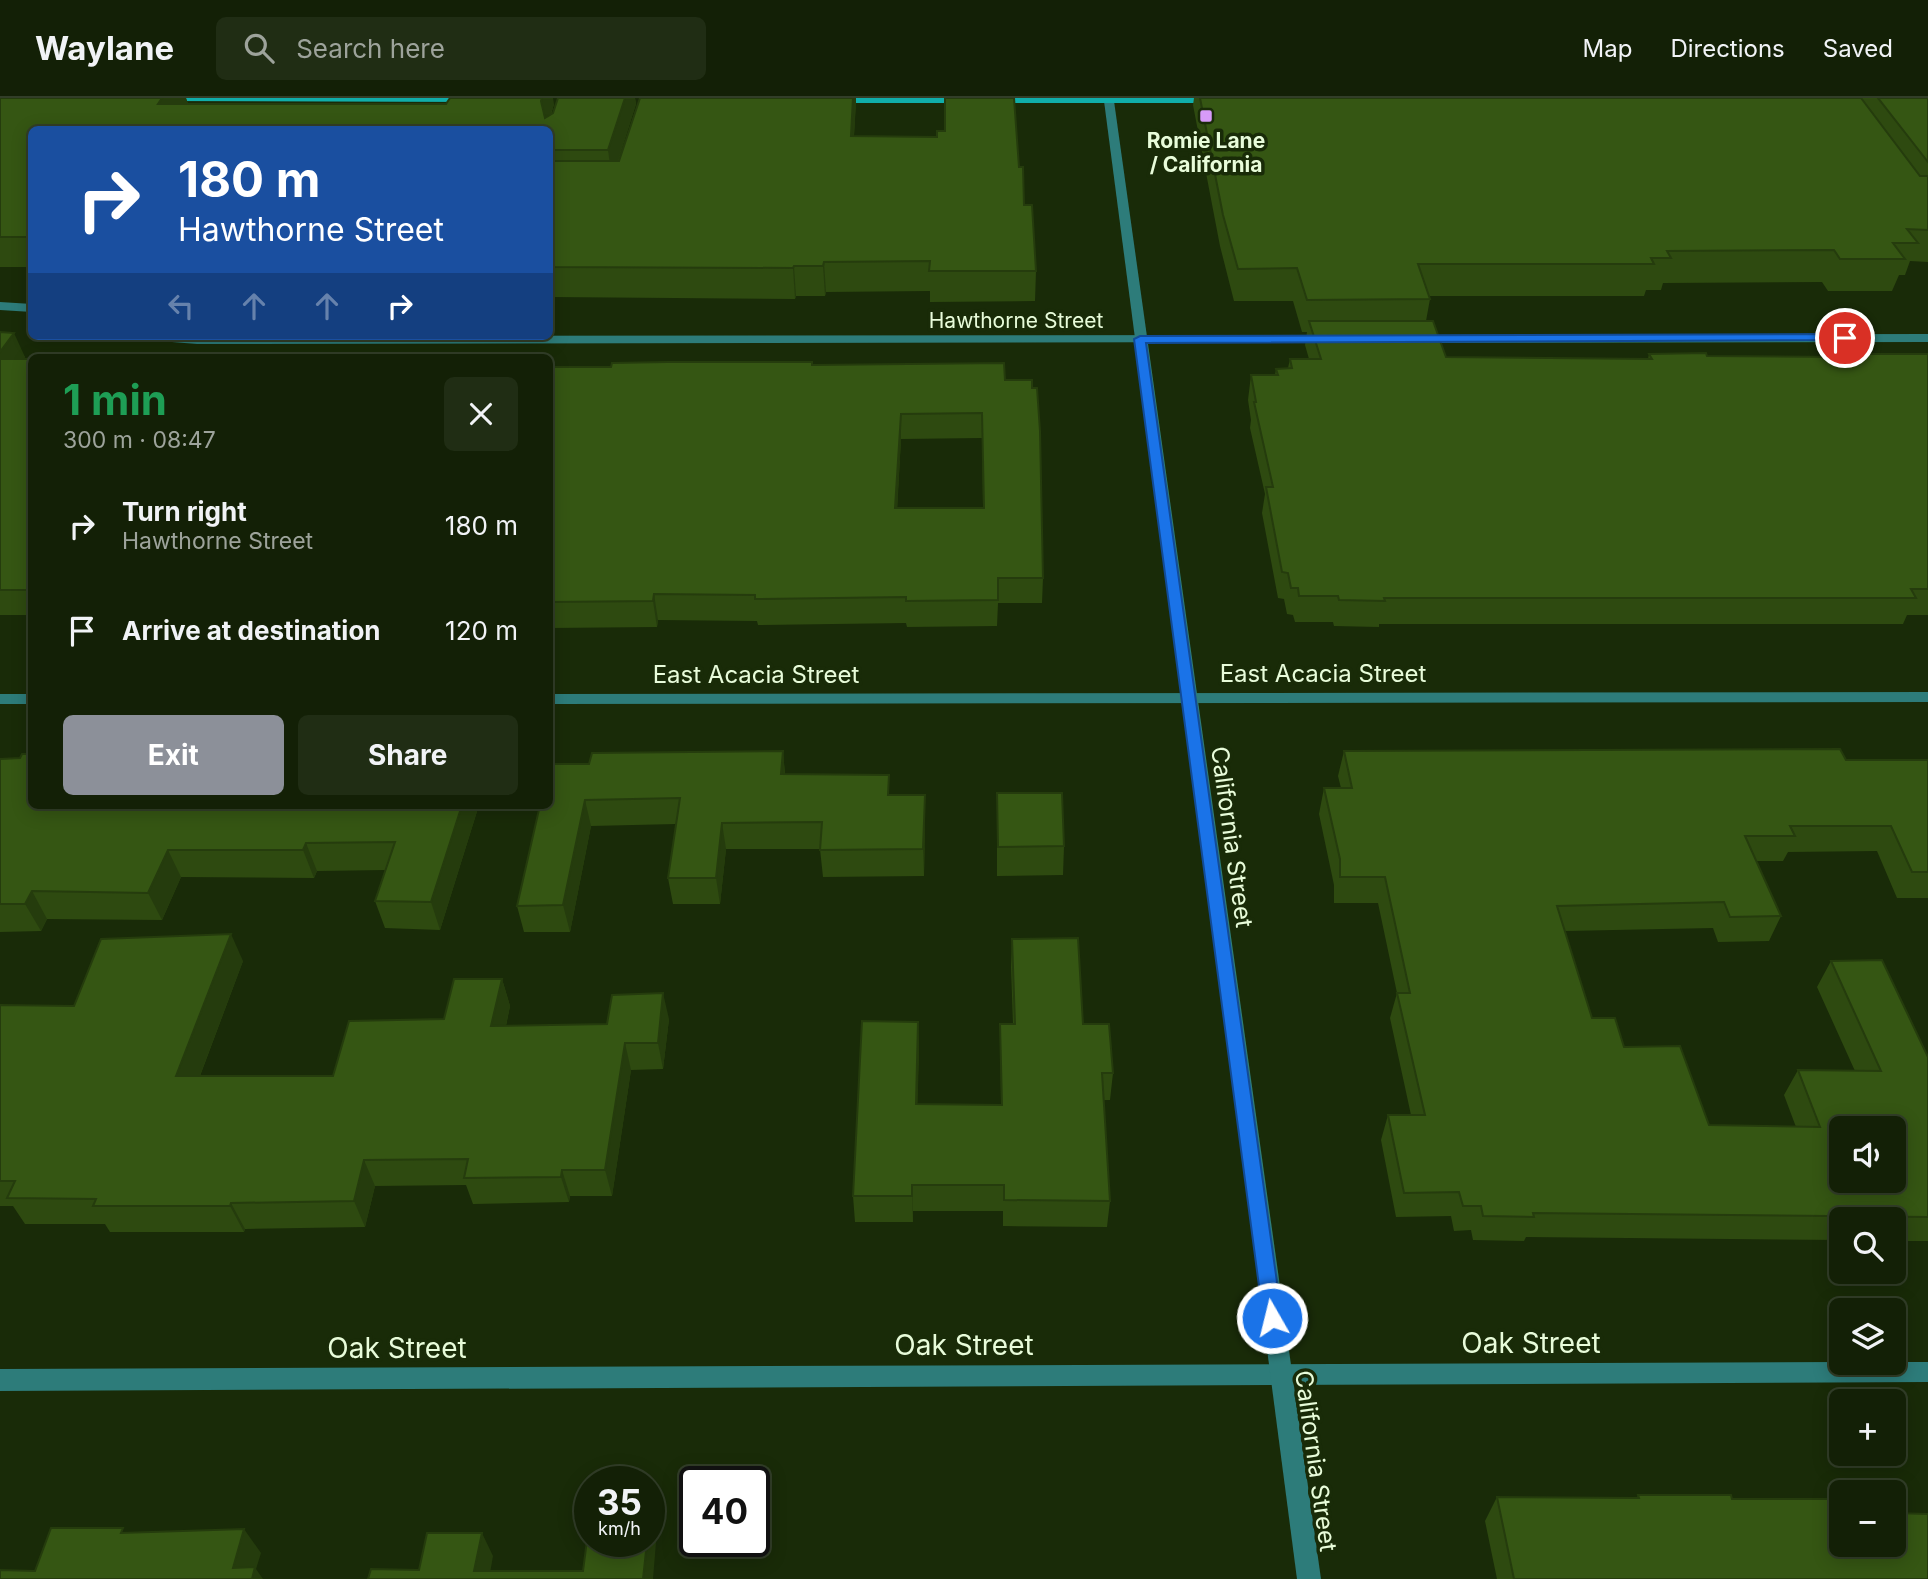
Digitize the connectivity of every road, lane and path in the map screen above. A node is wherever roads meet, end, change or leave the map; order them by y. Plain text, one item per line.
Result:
1 (157, 98) edge
2 (483, 99) edge
3 (824, 100) edge
4 (1229, 100) edge
5 (1109, 101) junction
6 (0, 306) edge
7 (28, 308) edge
8 (1928, 338) edge
9 (1140, 339) junction
10 (1347, 339) edge
11 (1402, 339) edge
12 (553, 340) edge
13 (1189, 697) junction
14 (1928, 697) edge
15 (0, 699) edge
16 (28, 699) edge
17 (553, 699) edge
18 (1928, 1372) edge
19 (1279, 1373) junction
20 (0, 1380) edge
21 (1309, 1579) edge

1 - 2 main road
3 - 5 main road
4 - 5 main road
5 - 9 street, California Street
6 - 7 street
8 - 11 street
9 - 10 street, Hawthorne Street
9 - 12 street, Hawthorne Street
9 - 13 street, California Street
13 - 14 street, East Acacia Street
13 - 17 street, East Acacia Street
13 - 19 street, California Street
15 - 16 street
18 - 19 street, Oak Street
19 - 20 street, Oak Street
19 - 21 street, California Street

